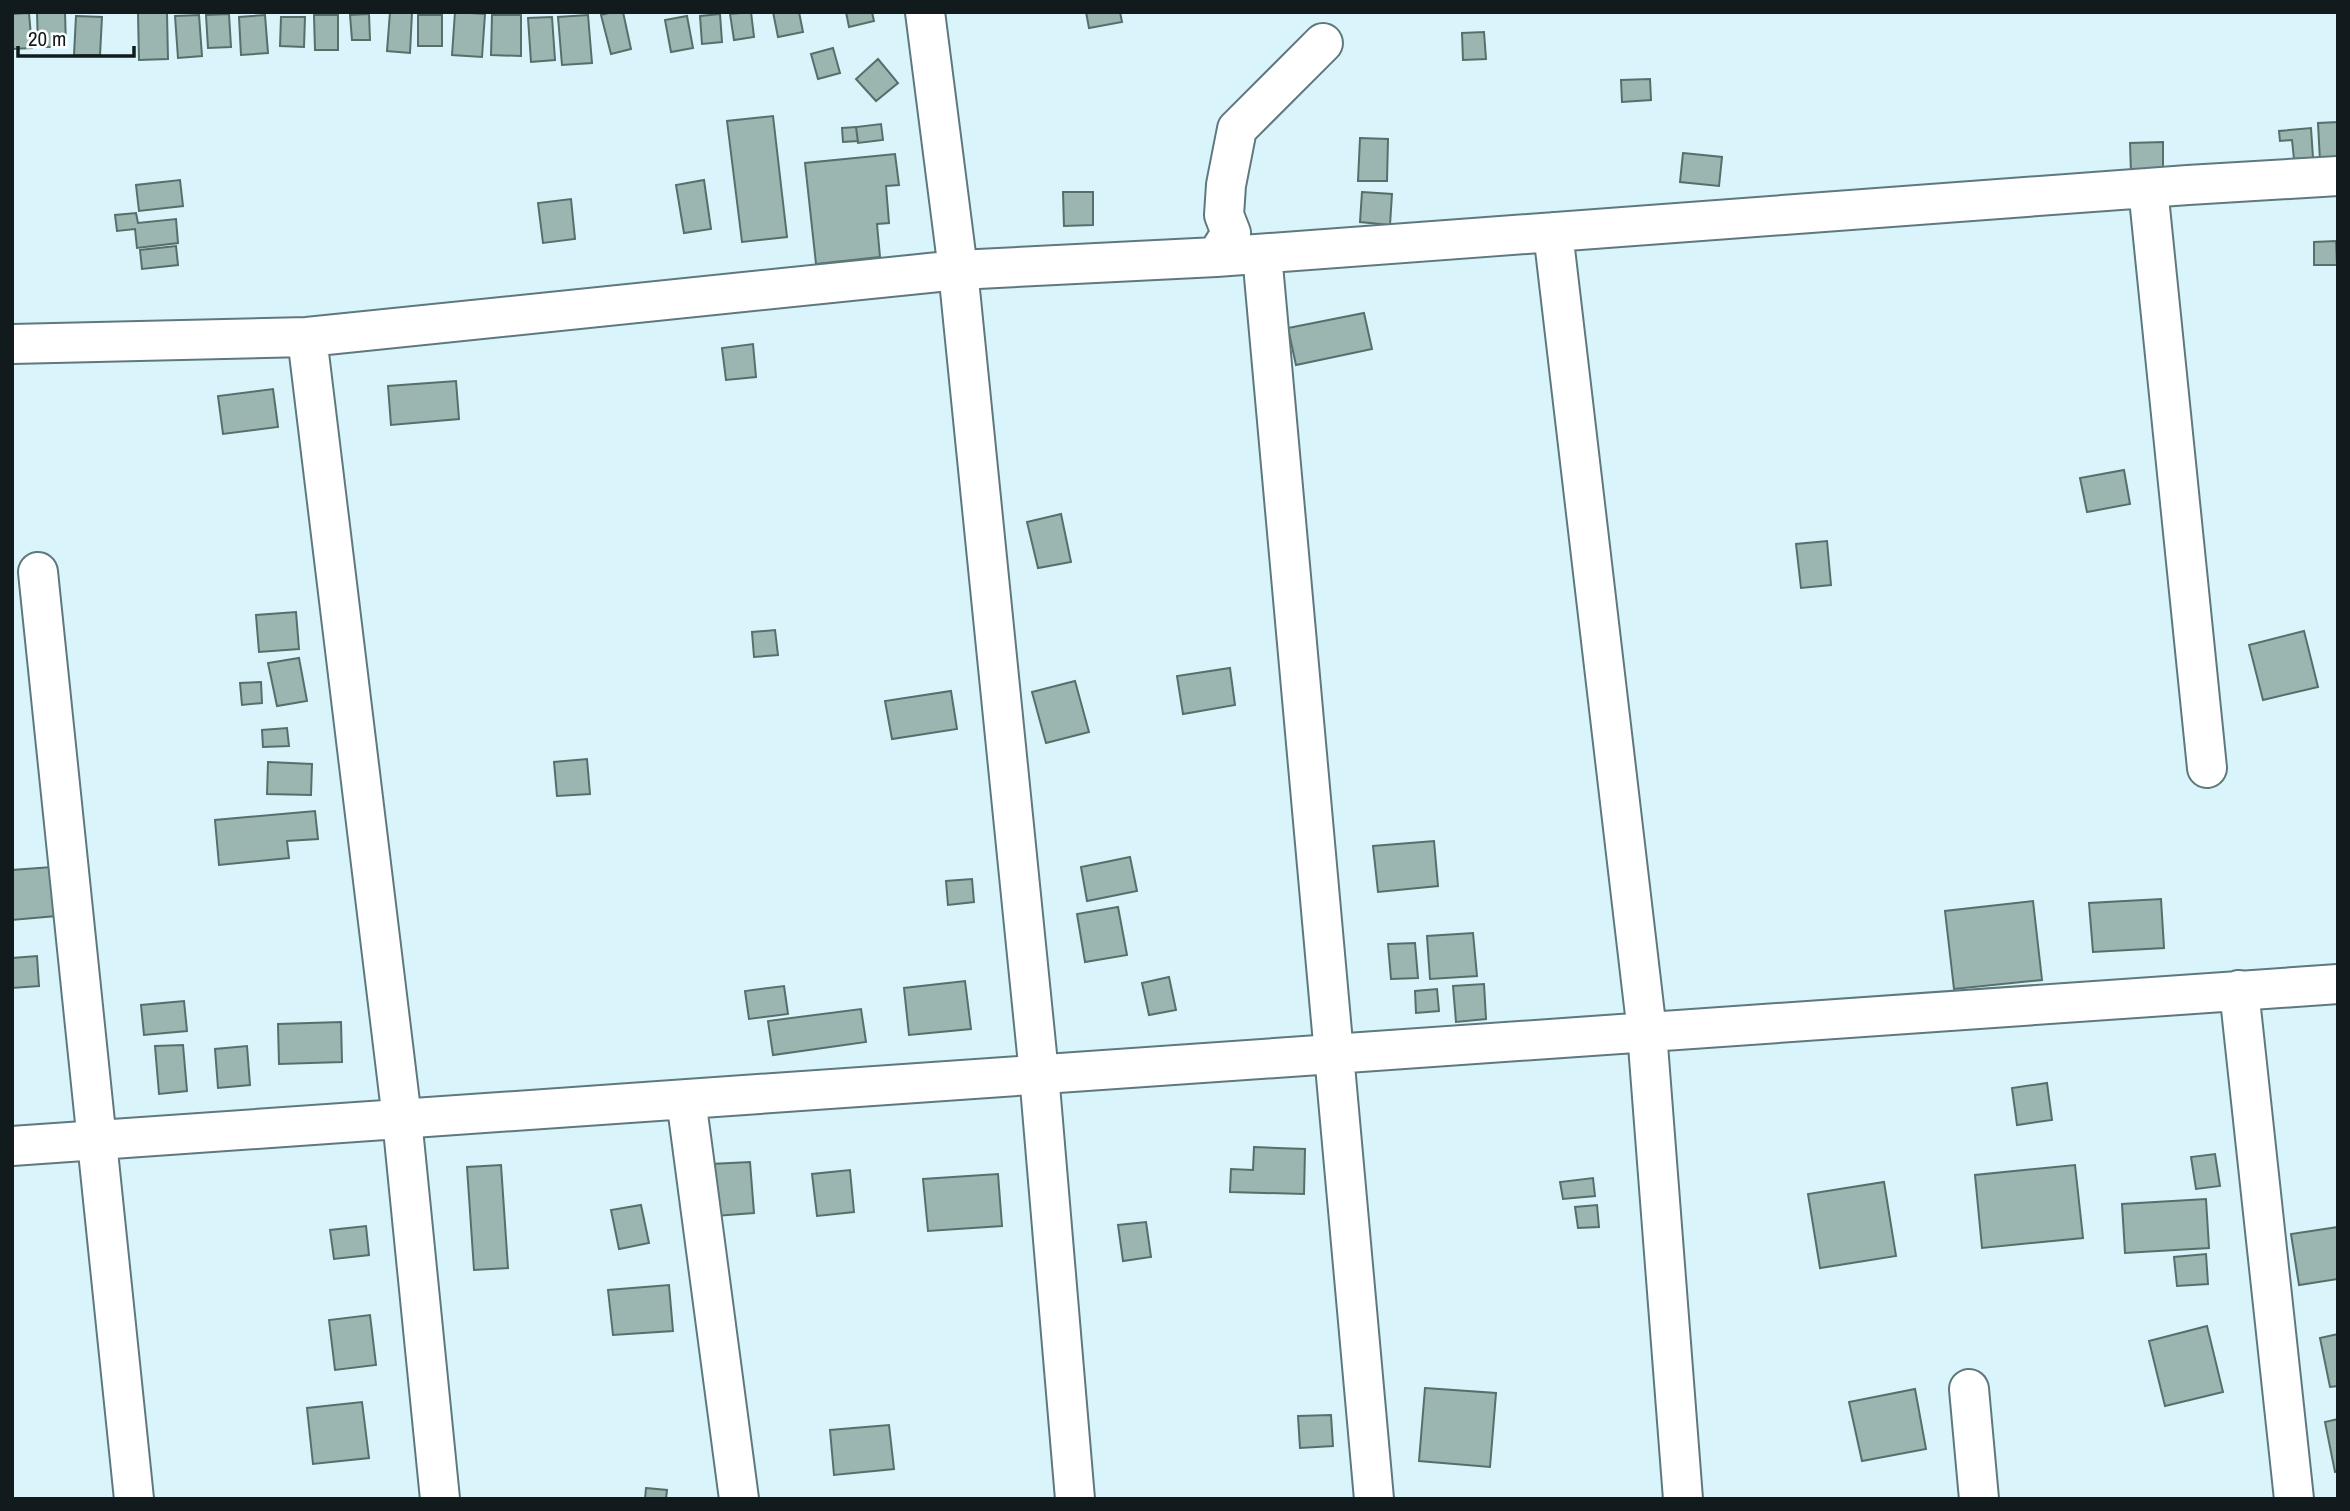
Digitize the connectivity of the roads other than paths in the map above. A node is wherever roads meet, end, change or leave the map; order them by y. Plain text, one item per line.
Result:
1 (925, 12) edge
2 (1323, 43) dead end
3 (2338, 176) edge
4 (2148, 188) junction
5 (1553, 232) junction
6 (1262, 254) junction
7 (1216, 257) junction
8 (958, 270) junction
9 (307, 337) junction
10 (12, 344) edge
11 (38, 572) dead end
12 (2207, 768) dead end
13 (2338, 984) edge
14 (2239, 990) junction
15 (1647, 1032) junction
16 (1332, 1054) junction
17 (1039, 1074) junction
18 (686, 1099) junction
19 (402, 1119) junction
20 (97, 1140) junction
21 (12, 1146) edge
22 (1969, 1389) dead end
23 (134, 1499) edge
24 (440, 1499) edge
25 (739, 1499) edge
26 (1076, 1499) edge
27 (1374, 1499) edge
28 (1683, 1499) edge
29 (1979, 1499) edge
30 (2294, 1499) edge

1 - 8 street
2 - 7 street
3 - 4 street
4 - 5 street
4 - 12 street
5 - 6 street
5 - 15 street
6 - 7 street
6 - 16 street
7 - 8 street
8 - 9 street
8 - 17 street
9 - 10 street
9 - 19 street
11 - 20 street
13 - 14 street
14 - 15 street
14 - 30 street
15 - 16 street
15 - 28 street
16 - 17 street
16 - 27 street
17 - 18 street
17 - 26 street
18 - 19 street
18 - 25 street
19 - 20 street
19 - 24 street
20 - 21 street
20 - 23 street
22 - 29 street

